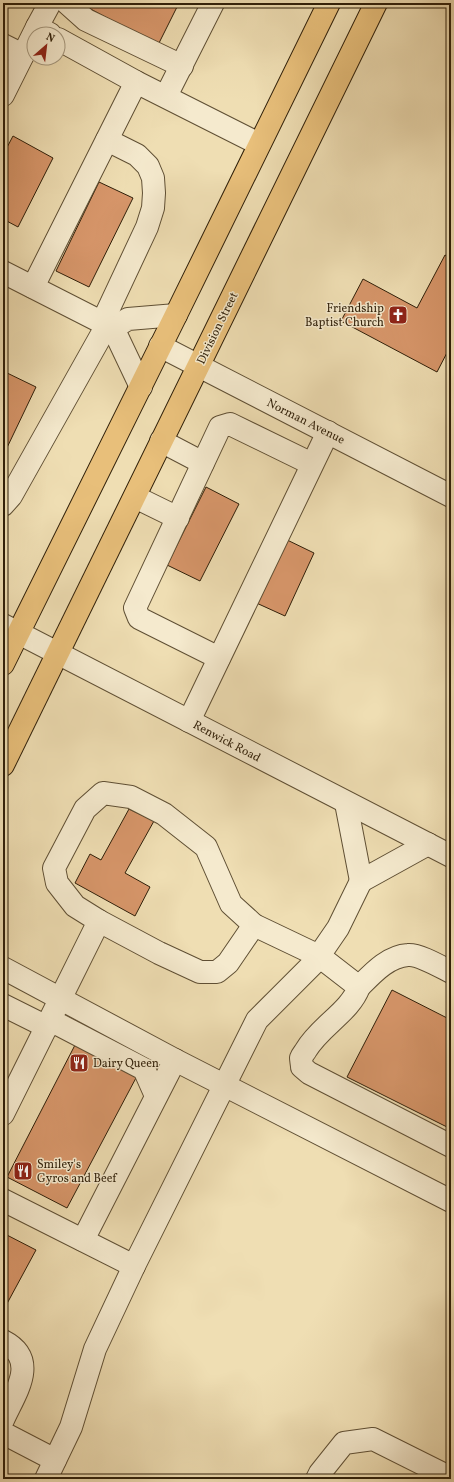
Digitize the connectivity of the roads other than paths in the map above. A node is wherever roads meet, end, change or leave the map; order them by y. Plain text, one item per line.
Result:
1 (50, 3) edge
2 (67, 3) edge
3 (213, 3) edge
4 (329, 3) edge
5 (376, 3) edge
6 (44, 26) edge
7 (66, 43) edge
8 (3, 45) edge
9 (26, 51) edge
10 (23, 55) junction
11 (182, 66) junction
12 (136, 82) junction
13 (3, 95) edge
14 (166, 96) junction
15 (107, 140) junction
16 (259, 144) junction
17 (5, 277) edge
18 (33, 287) junction
19 (176, 315) junction
20 (107, 325) junction
21 (160, 346) junction
22 (198, 367) junction
23 (140, 387) junction
24 (328, 432) junction
25 (161, 441) junction
26 (203, 463) junction
27 (312, 464) junction
28 (451, 496) edge
29 (135, 497) junction
30 (3, 505) edge
31 (178, 518) junction
32 (10, 629) edge
33 (57, 652) junction
34 (219, 658) junction
35 (3, 664) edge
36 (189, 721) junction
37 (3, 765) edge
38 (346, 803) junction
39 (428, 844) junction
40 (451, 856) edge
41 (361, 881) junction
42 (99, 921) junction
43 (254, 925) junction
44 (319, 956) junction
45 (3, 968) edge
46 (451, 972) edge
47 (359, 987) junction
48 (61, 998) junction
49 (3, 1005) edge
50 (48, 1023) junction
51 (174, 1060) junction
52 (225, 1086) junction
53 (156, 1096) junction
54 (3, 1114) edge
55 (451, 1146) edge
56 (3, 1200) edge
57 (451, 1201) edge
58 (83, 1240) junction
59 (134, 1266) junction
60 (3, 1341) edge
61 (3, 1420) edge
62 (3, 1433) edge
63 (50, 1470) edge
64 (451, 1478) edge
65 (317, 1479) edge

1 - 6 street
2 - 11 street
3 - 11 street
4 - 16 main road
5 - 22 main road, Division Street
7 - 12 street
8 - 10 street
9 - 10 street
10 - 13 street
11 - 14 street
12 - 14 street
12 - 15 street
14 - 16 street
15 - 18 street
15 - 20 street
16 - 19 main road
17 - 18 street
18 - 20 street
19 - 20 street
19 - 21 main road
20 - 23 street
20 - 30 street
21 - 22 street, Norman Avenue
21 - 23 main road
22 - 24 street, Norman Avenue
22 - 25 main road, Division Street
23 - 32 main road
24 - 27 street
24 - 28 street, Norman Avenue
25 - 26 street
25 - 29 main road, Division Street
26 - 27 street
26 - 31 street
27 - 34 street
29 - 31 street
29 - 33 main road, Division Street
31 - 34 street
32 - 33 street, Renwick Road
32 - 35 main road
33 - 36 street, Renwick Road
33 - 37 main road, Division Street
34 - 36 street
36 - 38 street, Renwick Road
38 - 39 street, Renwick Road
38 - 41 street
39 - 40 street, Renwick Road
39 - 41 street
41 - 44 street
42 - 43 street
42 - 43 street
42 - 48 street
43 - 44 street
44 - 47 street
44 - 52 street
45 - 48 street
46 - 47 street
47 - 55 street
48 - 50 street
48 - 51 street
49 - 50 street
50 - 53 street
50 - 54 street
51 - 52 street
51 - 53 street
52 - 57 street
52 - 59 street
53 - 58 street
56 - 58 street
58 - 59 street
59 - 63 street
60 - 61 street
62 - 63 street
64 - 65 street

